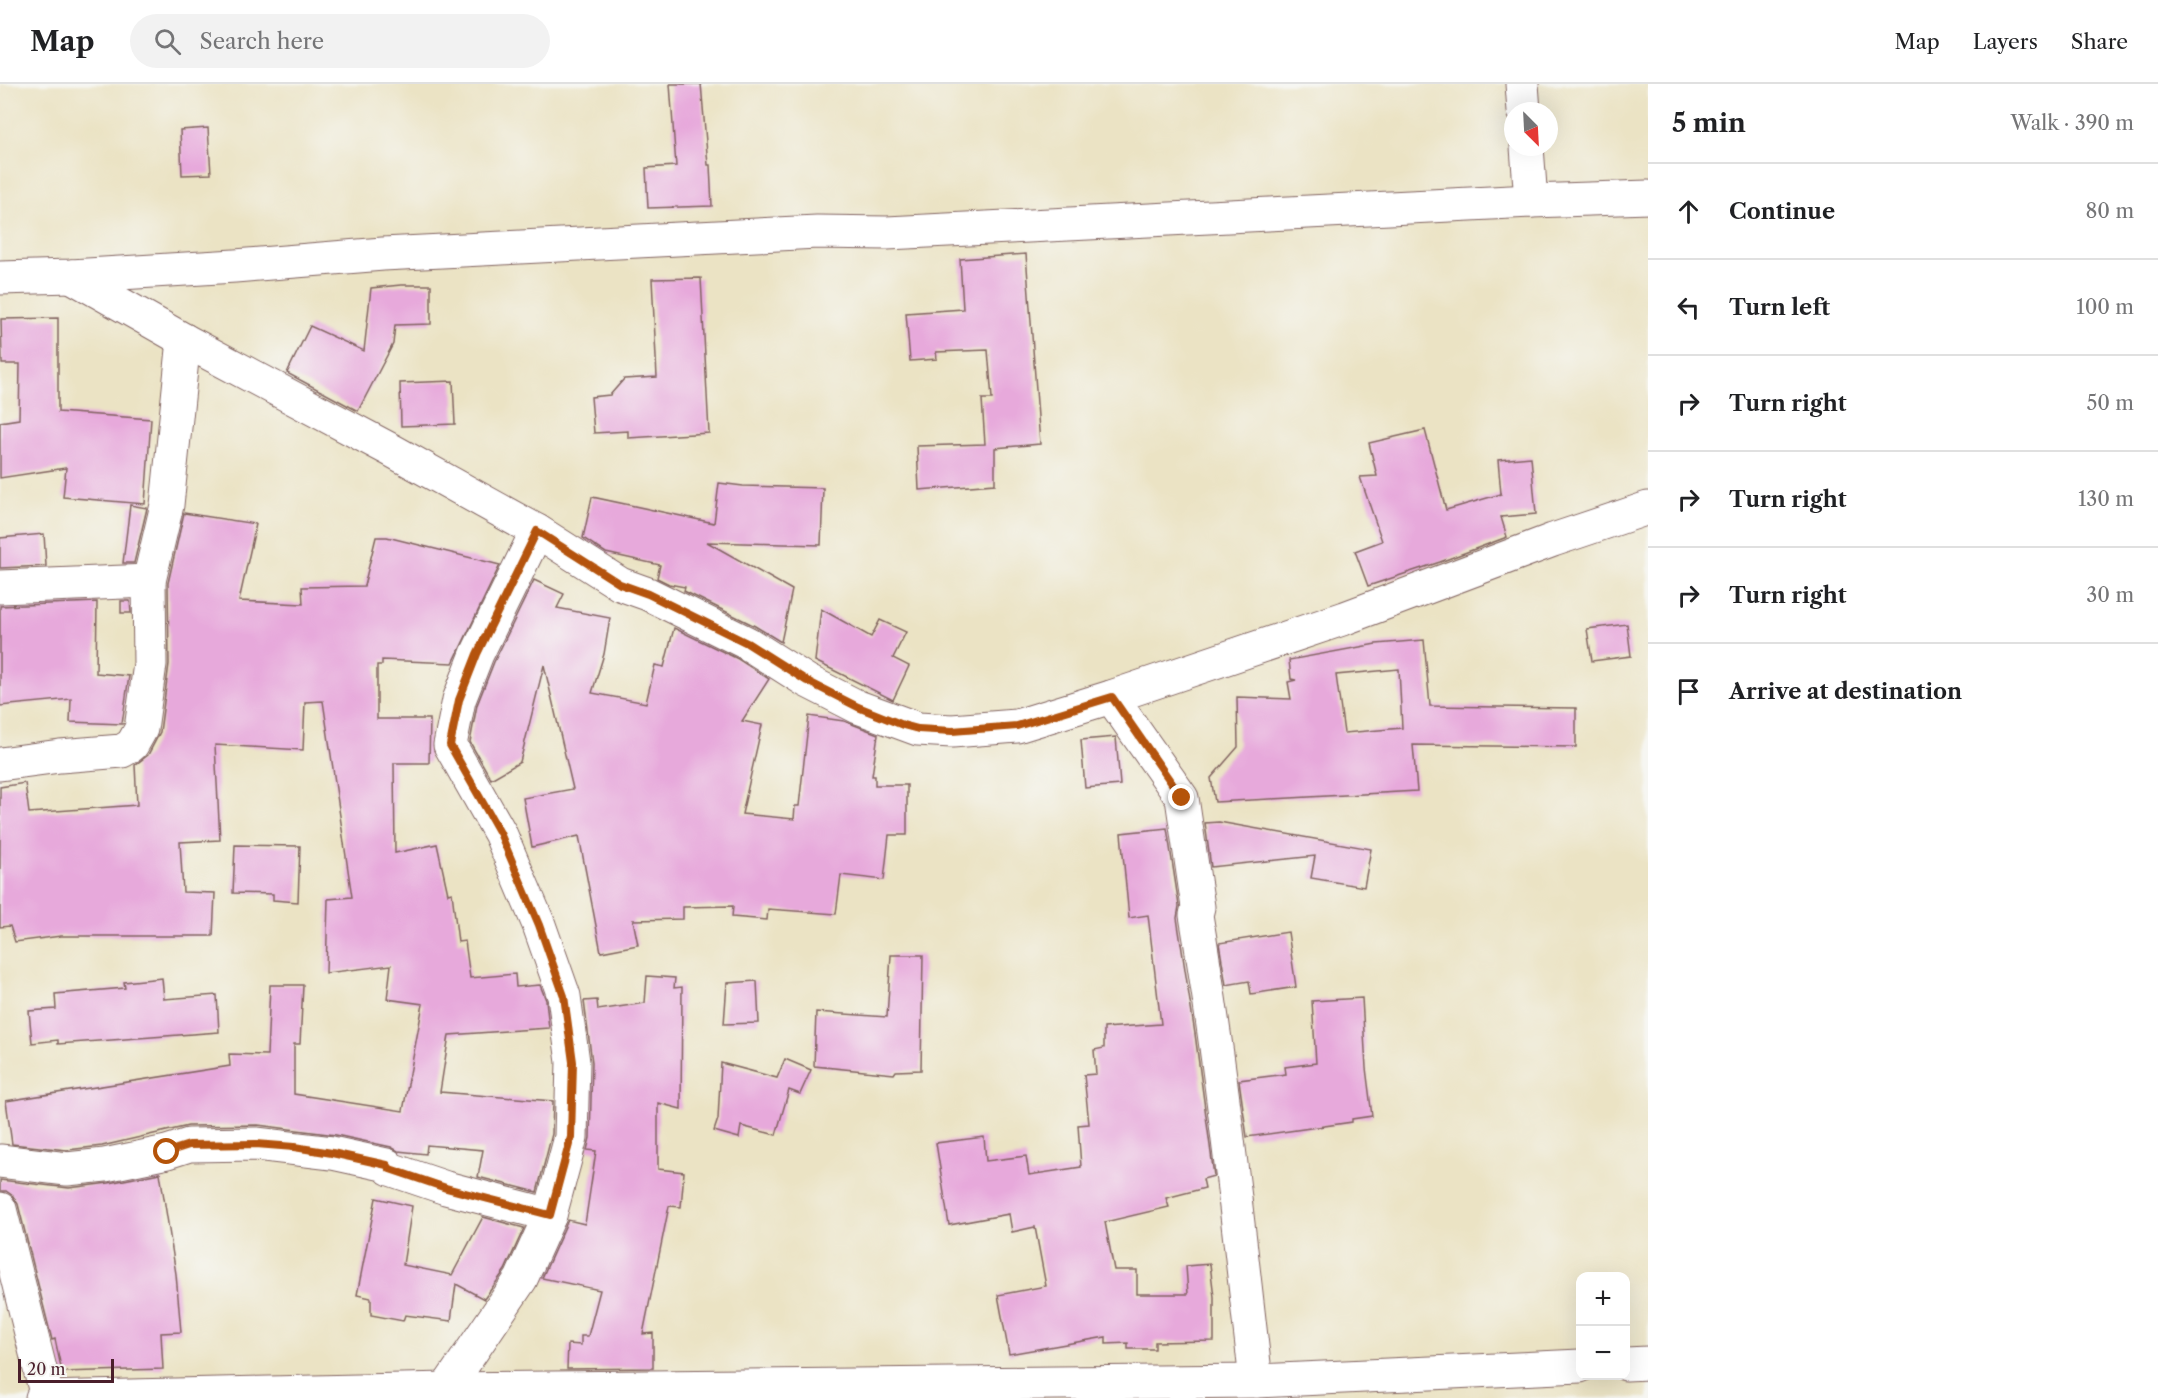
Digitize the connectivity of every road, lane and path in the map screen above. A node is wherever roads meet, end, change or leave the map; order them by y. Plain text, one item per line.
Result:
1 (1522, 84) edge
2 (1523, 102) edge
3 (1528, 156) edge
4 (1648, 197) edge
5 (1531, 201) junction
6 (72, 276) junction
7 (0, 278) edge
8 (184, 340) junction
9 (1648, 508) edge
10 (537, 531) junction
11 (149, 582) junction
12 (0, 587) edge
13 (1112, 697) junction
14 (0, 764) edge
15 (0, 1161) edge
16 (0, 1209) edge
17 (550, 1215) junction
18 (1648, 1363) edge
19 (1630, 1364) edge
20 (1576, 1366) edge
21 (1256, 1381) junction
22 (443, 1393) edge
23 (45, 1398) edge

1 - 2 street
3 - 5 street
4 - 5 street
5 - 6 street
6 - 7 street
6 - 8 street
8 - 10 street
8 - 11 street
9 - 13 street
10 - 13 street
10 - 17 street
11 - 12 street
11 - 14 street
13 - 21 street
15 - 17 street
16 - 23 street
17 - 22 street
18 - 19 street
20 - 21 street
21 - 22 street
22 - 23 street

